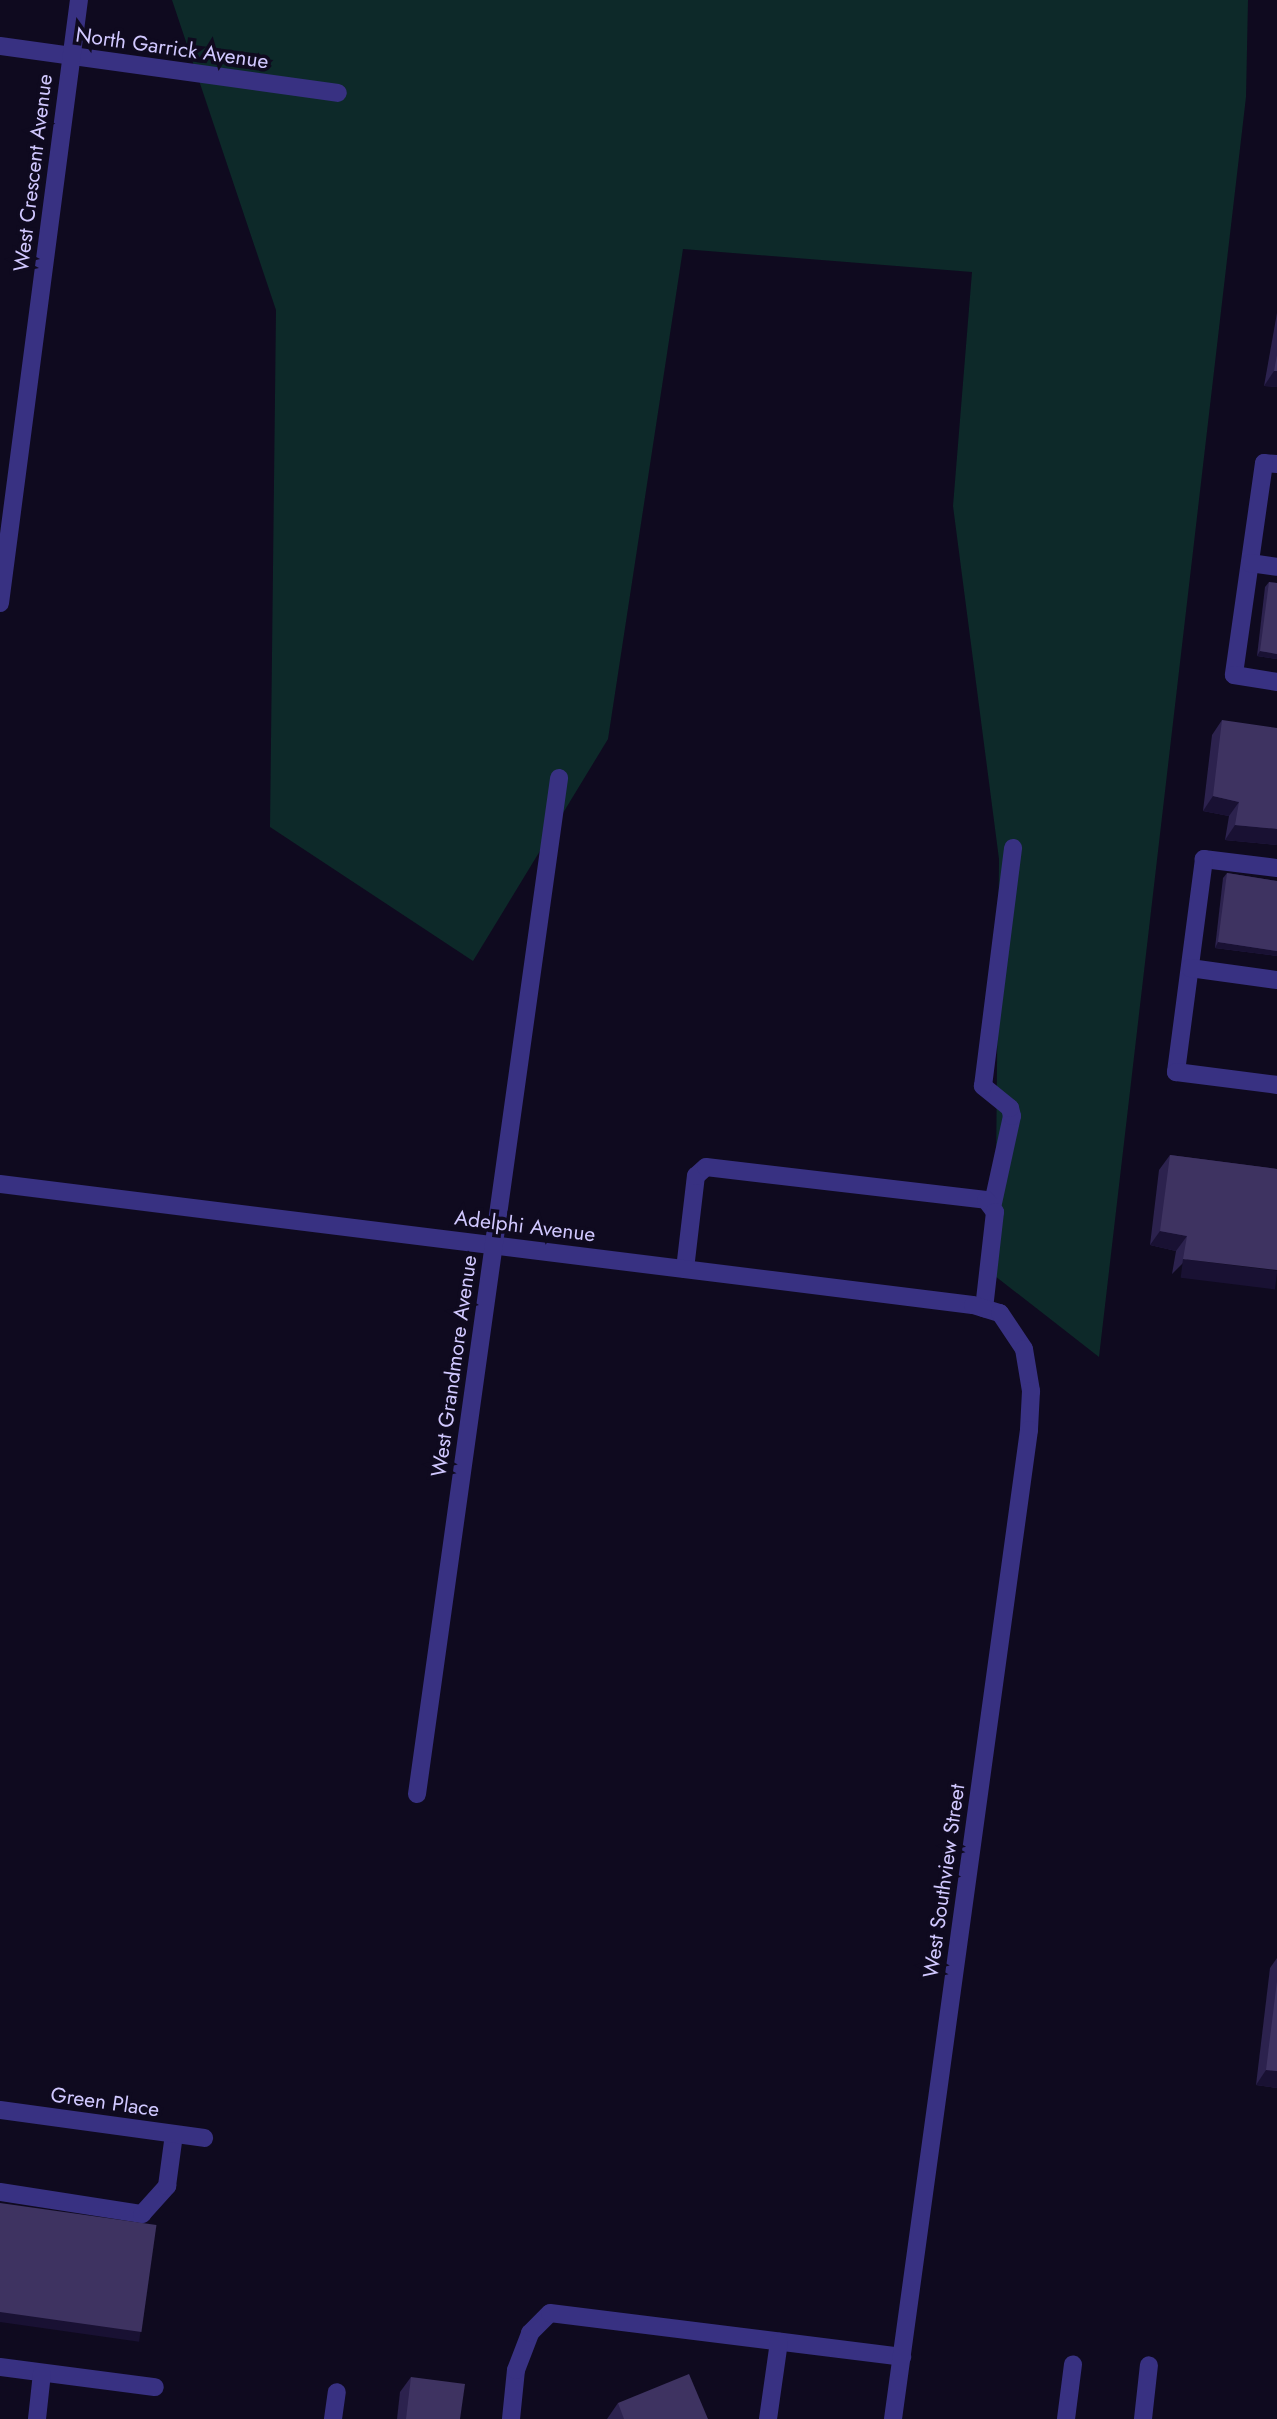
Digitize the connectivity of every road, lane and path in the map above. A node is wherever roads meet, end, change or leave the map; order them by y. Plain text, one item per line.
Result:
1 (79, 0) edge
2 (0, 46) edge
3 (71, 57) junction
4 (338, 93) dead end
5 (1277, 464) edge
6 (1250, 563) junction
7 (1277, 567) edge
8 (0, 603) edge
9 (1277, 682) edge
10 (559, 778) dead end
11 (1013, 848) dead end
12 (1277, 868) edge
13 (1190, 968) junction
14 (1277, 980) edge
15 (1277, 1085) edge
16 (0, 1184) edge
17 (993, 1203) junction
18 (494, 1245) junction
19 (685, 1269) junction
20 (984, 1308) junction
21 (417, 1794) dead end
22 (0, 2110) edge
23 (174, 2134) junction
24 (204, 2138) dead end
25 (0, 2192) edge
26 (779, 2342) junction
27 (902, 2357) junction
28 (1073, 2364) dead end
29 (1149, 2365) dead end
30 (0, 2367) edge
31 (42, 2373) junction
32 (155, 2387) dead end
33 (337, 2392) dead end
34 (37, 2419) edge
35 (333, 2419) edge
36 (511, 2419) edge
37 (768, 2419) edge
38 (893, 2419) edge
39 (1066, 2419) edge
40 (1143, 2419) edge

1 - 3 street, West Crescent Avenue
2 - 3 street, North Garrick Avenue
3 - 4 street, North Garrick Avenue
3 - 8 street, West Crescent Avenue
5 - 6 street
6 - 7 street
6 - 9 street
10 - 18 street, West Grandmore Avenue
11 - 17 street
12 - 13 street
13 - 14 street
13 - 15 street
16 - 18 street, Adelphi Avenue
17 - 19 street
17 - 20 street
18 - 19 street, Adelphi Avenue
18 - 21 street, West Grandmore Avenue
19 - 20 street, Adelphi Avenue
20 - 27 street, West Southview Street
22 - 23 street, Green Place
23 - 24 street, Green Place
23 - 25 street
26 - 27 street
26 - 36 street
26 - 37 street
27 - 38 street, West Southview Street
28 - 39 street
29 - 40 street
30 - 31 street
31 - 32 street
31 - 34 street
33 - 35 street

